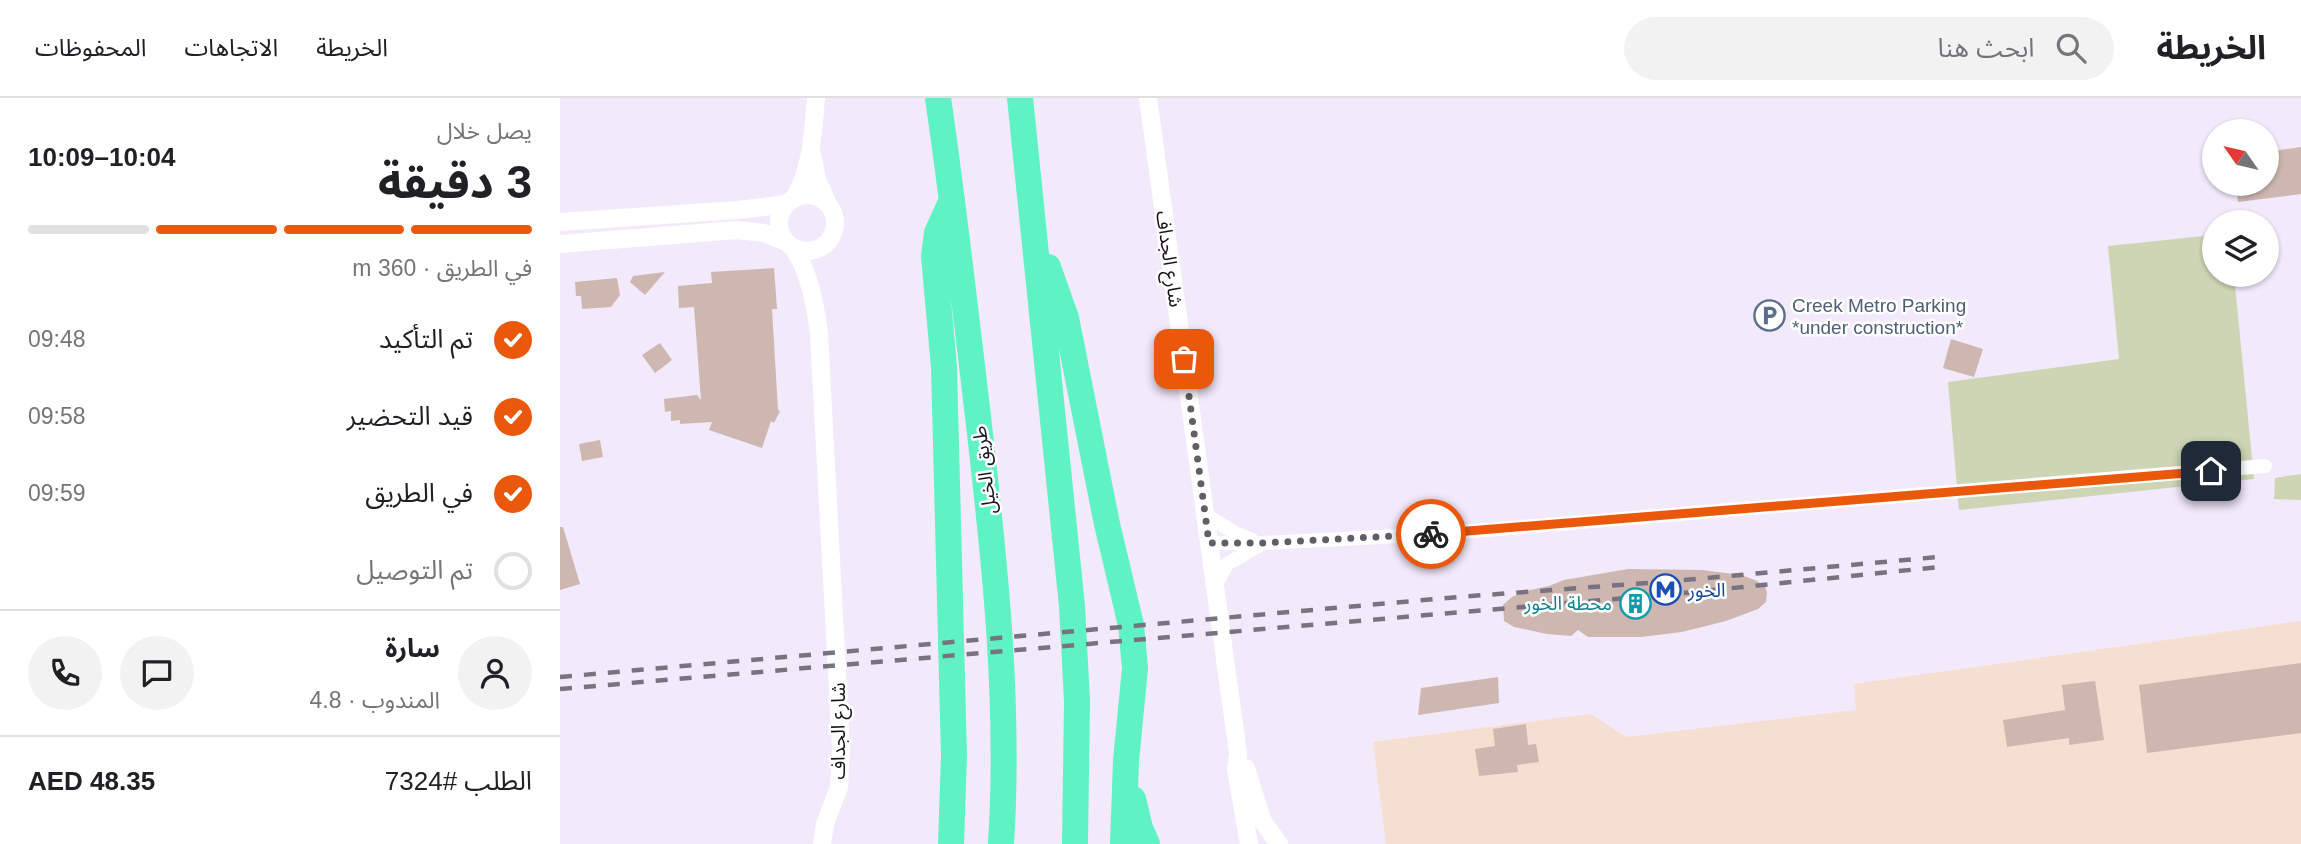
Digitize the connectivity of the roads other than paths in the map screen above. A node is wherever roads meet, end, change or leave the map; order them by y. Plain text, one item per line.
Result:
1 (816, 98) edge
2 (937, 98) edge
3 (1020, 98) edge
4 (1148, 98) edge
5 (812, 152) junction
6 (953, 199) junction
7 (791, 201) junction
8 (828, 204) junction
9 (560, 222) edge
10 (1035, 233) junction
11 (560, 244) edge
12 (790, 245) junction
13 (824, 246) junction
14 (814, 299) junction
15 (2265, 466) dead end
16 (1206, 515) junction
17 (1263, 543) junction
18 (1210, 550) junction
19 (1215, 586) junction
20 (1131, 714) junction
21 (1238, 753) junction
22 (954, 756) junction
23 (825, 824) junction
24 (810, 844) edge
25 (822, 844) edge
26 (940, 844) edge
27 (951, 844) edge
28 (1001, 844) edge
29 (1074, 844) edge
30 (1123, 844) edge
31 (1147, 844) edge
32 (1249, 844) edge
33 (1279, 844) edge

1 - 5 street
2 - 6 highway, طريق الخيل
3 - 10 highway
4 - 16 street, شارع الجداف
5 - 7 street
5 - 8 street
6 - 22 highway
6 - 28 highway, طريق الخيل
7 - 8 street
7 - 9 street
7 - 12 street
8 - 13 street
10 - 20 highway
10 - 29 highway
11 - 12 street
12 - 13 street
12 - 14 street, شارع الجداف
13 - 14 street, شارع الجداف
14 - 23 street, شارع الجداف
15 - 17 street
16 - 17 street
16 - 18 street, شارع الجداف
17 - 18 street
17 - 19 street
18 - 19 street, شارع الجداف
19 - 21 street, شارع الجداف
20 - 30 highway
20 - 31 highway
21 - 32 street, شارع الجداف
21 - 33 street, شارع الجداف
22 - 26 highway
22 - 27 highway
23 - 24 street, شارع الجداف
23 - 25 street, شارع الجداف

